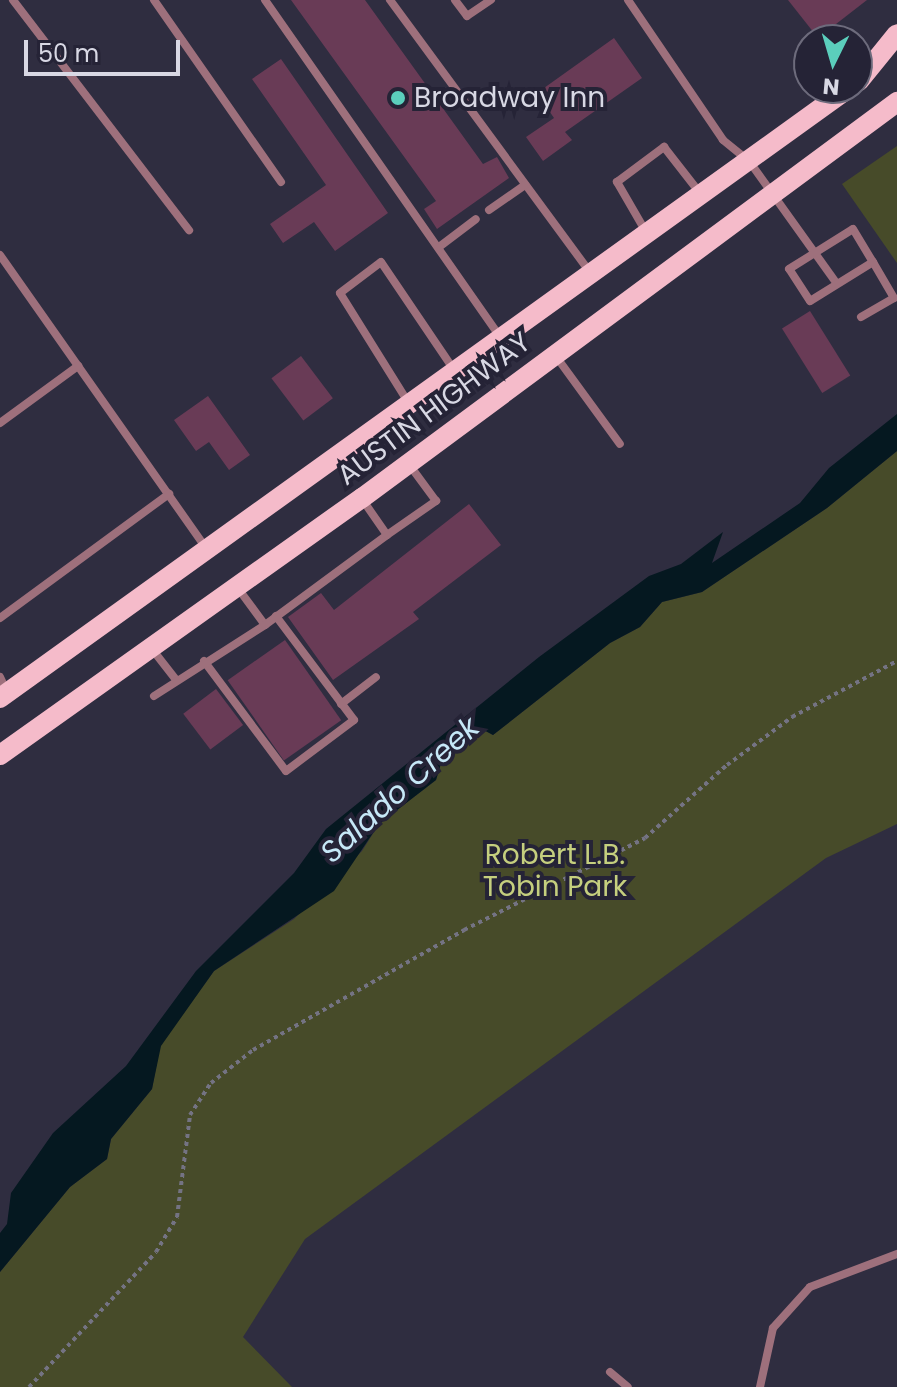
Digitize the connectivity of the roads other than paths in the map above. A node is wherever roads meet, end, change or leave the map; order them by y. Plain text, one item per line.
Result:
1 (13, 0) edge
2 (154, 0) edge
3 (265, 0) edge
4 (390, 0) edge
5 (455, 0) edge
6 (491, 0) edge
7 (628, 0) edge
8 (897, 34) edge
9 (897, 57) edge
10 (873, 63) edge
11 (873, 72) edge
12 (897, 102) edge
13 (827, 104) edge
14 (749, 161) junction
15 (281, 182) dead end
16 (525, 185) junction
17 (772, 191) junction
18 (700, 193) junction
19 (489, 210) dead end
20 (476, 219) dead end
21 (189, 230) dead end
22 (647, 234) junction
23 (439, 247) junction
24 (815, 252) junction
25 (0, 255) edge
26 (873, 262) junction
27 (590, 273) junction
28 (837, 284) junction
29 (861, 317) dead end
30 (502, 340) junction
31 (554, 355) junction
32 (78, 366) junction
33 (455, 372) junction
34 (408, 403) junction
35 (0, 423) edge
36 (620, 444) dead end
37 (408, 463) junction
38 (169, 494) junction
39 (362, 498) junction
40 (387, 535) junction
41 (207, 550) junction
42 (236, 585) junction
43 (276, 616) junction
44 (0, 618) edge
45 (265, 625) junction
46 (150, 646) junction
47 (204, 661) junction
48 (376, 677) dead end
49 (176, 680) junction
50 (3, 689) edge
51 (154, 696) dead end
52 (341, 704) junction
53 (0, 755) edge
54 (897, 1254) edge
55 (610, 1372) dead end
56 (628, 1387) edge
57 (760, 1387) edge

1 - 21 lane
2 - 15 lane
3 - 23 lane
4 - 16 lane
5 - 6 lane
7 - 14 lane
8 - 10 main road
9 - 11 main road, AUSTIN HIGHWAY
12 - 17 main road, AUSTIN HIGHWAY
13 - 14 main road, AUSTIN HIGHWAY
14 - 17 lane
14 - 18 main road, AUSTIN HIGHWAY
16 - 19 lane
16 - 27 lane
17 - 24 lane
17 - 31 main road, AUSTIN HIGHWAY
18 - 22 main road, AUSTIN HIGHWAY
18 - 22 lane
20 - 23 lane
22 - 27 main road, AUSTIN HIGHWAY
23 - 30 lane
24 - 26 lane
24 - 28 lane
24 - 28 lane
25 - 32 lane
26 - 28 lane
26 - 29 lane
27 - 30 main road, AUSTIN HIGHWAY
30 - 33 main road, AUSTIN HIGHWAY
31 - 36 lane
31 - 37 main road, AUSTIN HIGHWAY
32 - 35 lane
32 - 38 lane
33 - 34 main road, AUSTIN HIGHWAY
33 - 34 lane
34 - 41 main road, AUSTIN HIGHWAY
37 - 39 main road, AUSTIN HIGHWAY
37 - 40 lane
38 - 41 lane
38 - 44 lane
39 - 40 lane
39 - 42 main road, AUSTIN HIGHWAY
40 - 43 lane
41 - 50 main road, AUSTIN HIGHWAY
42 - 45 lane
42 - 46 main road, AUSTIN HIGHWAY
43 - 45 lane
43 - 52 lane
45 - 47 lane
46 - 49 lane
46 - 53 main road, AUSTIN HIGHWAY
47 - 49 lane
47 - 52 lane
48 - 52 lane
49 - 51 lane
54 - 57 lane
55 - 56 lane

